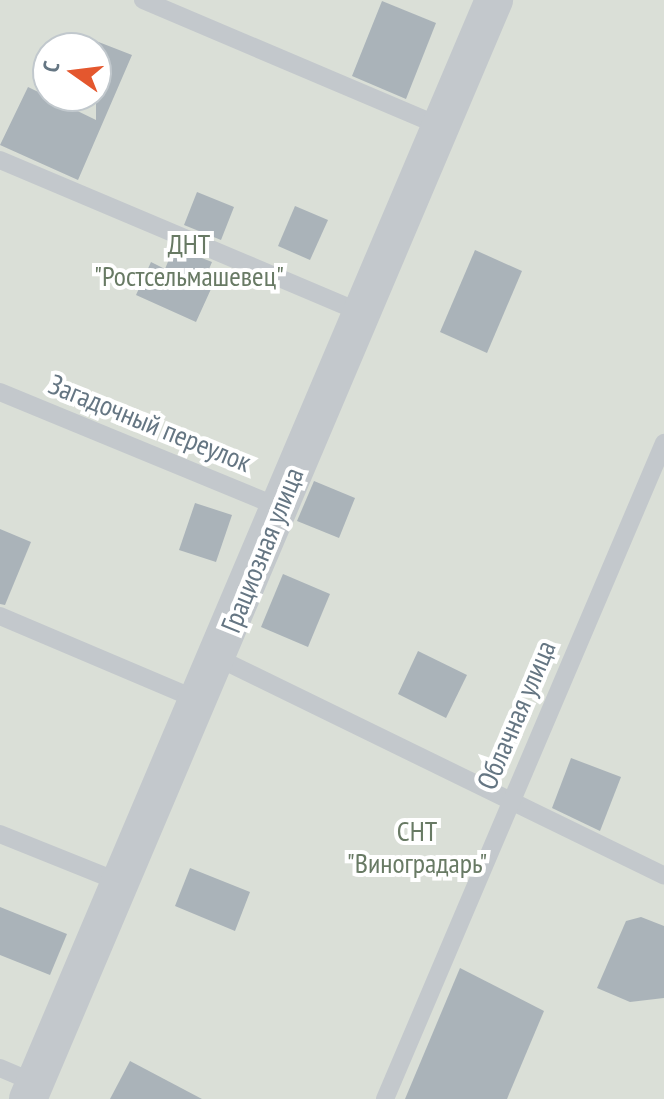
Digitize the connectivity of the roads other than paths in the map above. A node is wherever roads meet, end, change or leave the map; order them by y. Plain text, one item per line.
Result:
1 (143, 0) edge
2 (494, 0) edge
3 (442, 127) junction
4 (0, 160) edge
5 (362, 313) junction
6 (0, 392) edge
7 (664, 443) edge
8 (279, 507) junction
9 (0, 616) edge
10 (218, 658) junction
11 (201, 701) junction
12 (510, 799) junction
13 (0, 834) edge
14 (664, 876) edge
15 (122, 883) junction
16 (0, 1068) edge
17 (32, 1091) edge
18 (385, 1099) edge

1 - 3 lane
2 - 3 street, Грациозная улица
3 - 5 street, Грациозная улица
4 - 5 lane
5 - 8 street, Грациозная улица
6 - 8 lane, Загадочный переулок
7 - 12 lane, Облачная улица
8 - 10 street, Грациозная улица
9 - 11 lane
10 - 11 street, Грациозная улица
10 - 12 lane
11 - 15 street, Грациозная улица
12 - 14 lane
12 - 18 lane, Облачная улица
13 - 15 lane
15 - 17 street, Грациозная улица
16 - 17 lane

